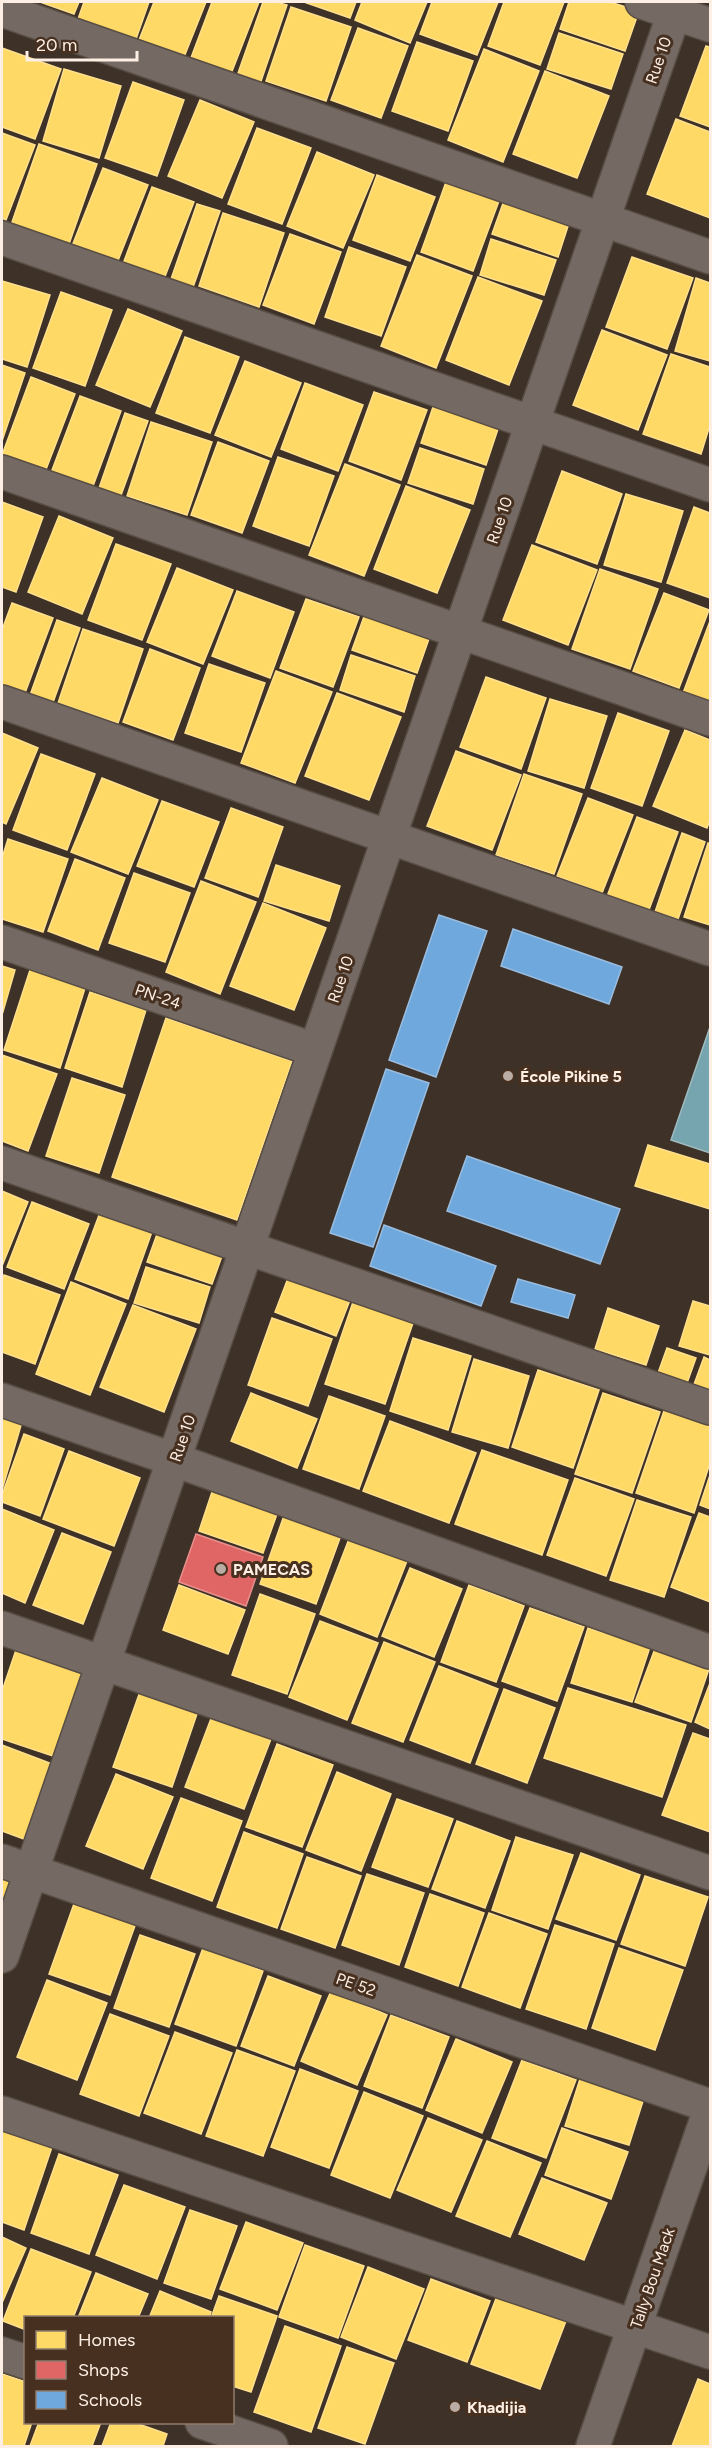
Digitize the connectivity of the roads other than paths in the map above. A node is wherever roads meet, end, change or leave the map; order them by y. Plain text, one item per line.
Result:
1 (642, 2) edge
2 (676, 7) edge
3 (2, 9) edge
4 (711, 25) edge
5 (603, 219) junction
6 (2, 238) edge
7 (711, 257) edge
8 (532, 423) junction
9 (2, 472) edge
10 (711, 485) edge
11 (460, 632) junction
12 (2, 702) edge
13 (711, 719) edge
14 (389, 837) junction
15 (2, 942) edge
16 (711, 949) edge
17 (315, 1050) junction
18 (2, 1163) edge
19 (247, 1248) junction
20 (2, 1400) edge
21 (711, 1408) edge
22 (175, 1460) junction
23 (2, 1628) edge
24 (711, 1652) edge
25 (103, 1663) junction
26 (16, 1866) edge
27 (711, 1873) edge
28 (2, 1956) edge
29 (711, 2108) edge
30 (2, 2113) edge
31 (636, 2325) junction
32 (711, 2352) edge
33 (2, 2354) edge
34 (24, 2361) edge
35 (208, 2424) edge
36 (271, 2446) edge
37 (593, 2446) edge

1 - 2 street
2 - 4 street
2 - 5 street, Rue 10
3 - 5 street
5 - 7 street
5 - 8 street, Rue 10
6 - 8 street
8 - 10 street
8 - 11 street, Rue 10
9 - 11 street
11 - 13 street
11 - 14 street, Rue 10
12 - 14 street
14 - 16 street
14 - 17 street, Rue 10
15 - 17 street, PN-24
17 - 19 street, Rue 10
18 - 19 street
19 - 21 street
19 - 22 street, Rue 10
20 - 22 street
22 - 24 street
22 - 25 street, Rue 10
23 - 25 street
25 - 26 street, Rue 10
25 - 27 street
26 - 28 street, Rue 10
26 - 29 street, PE 52
29 - 31 street, Tally Bou Mack
30 - 31 street
31 - 32 street
31 - 37 street, Tally Bou Mack
33 - 34 street
35 - 36 street

